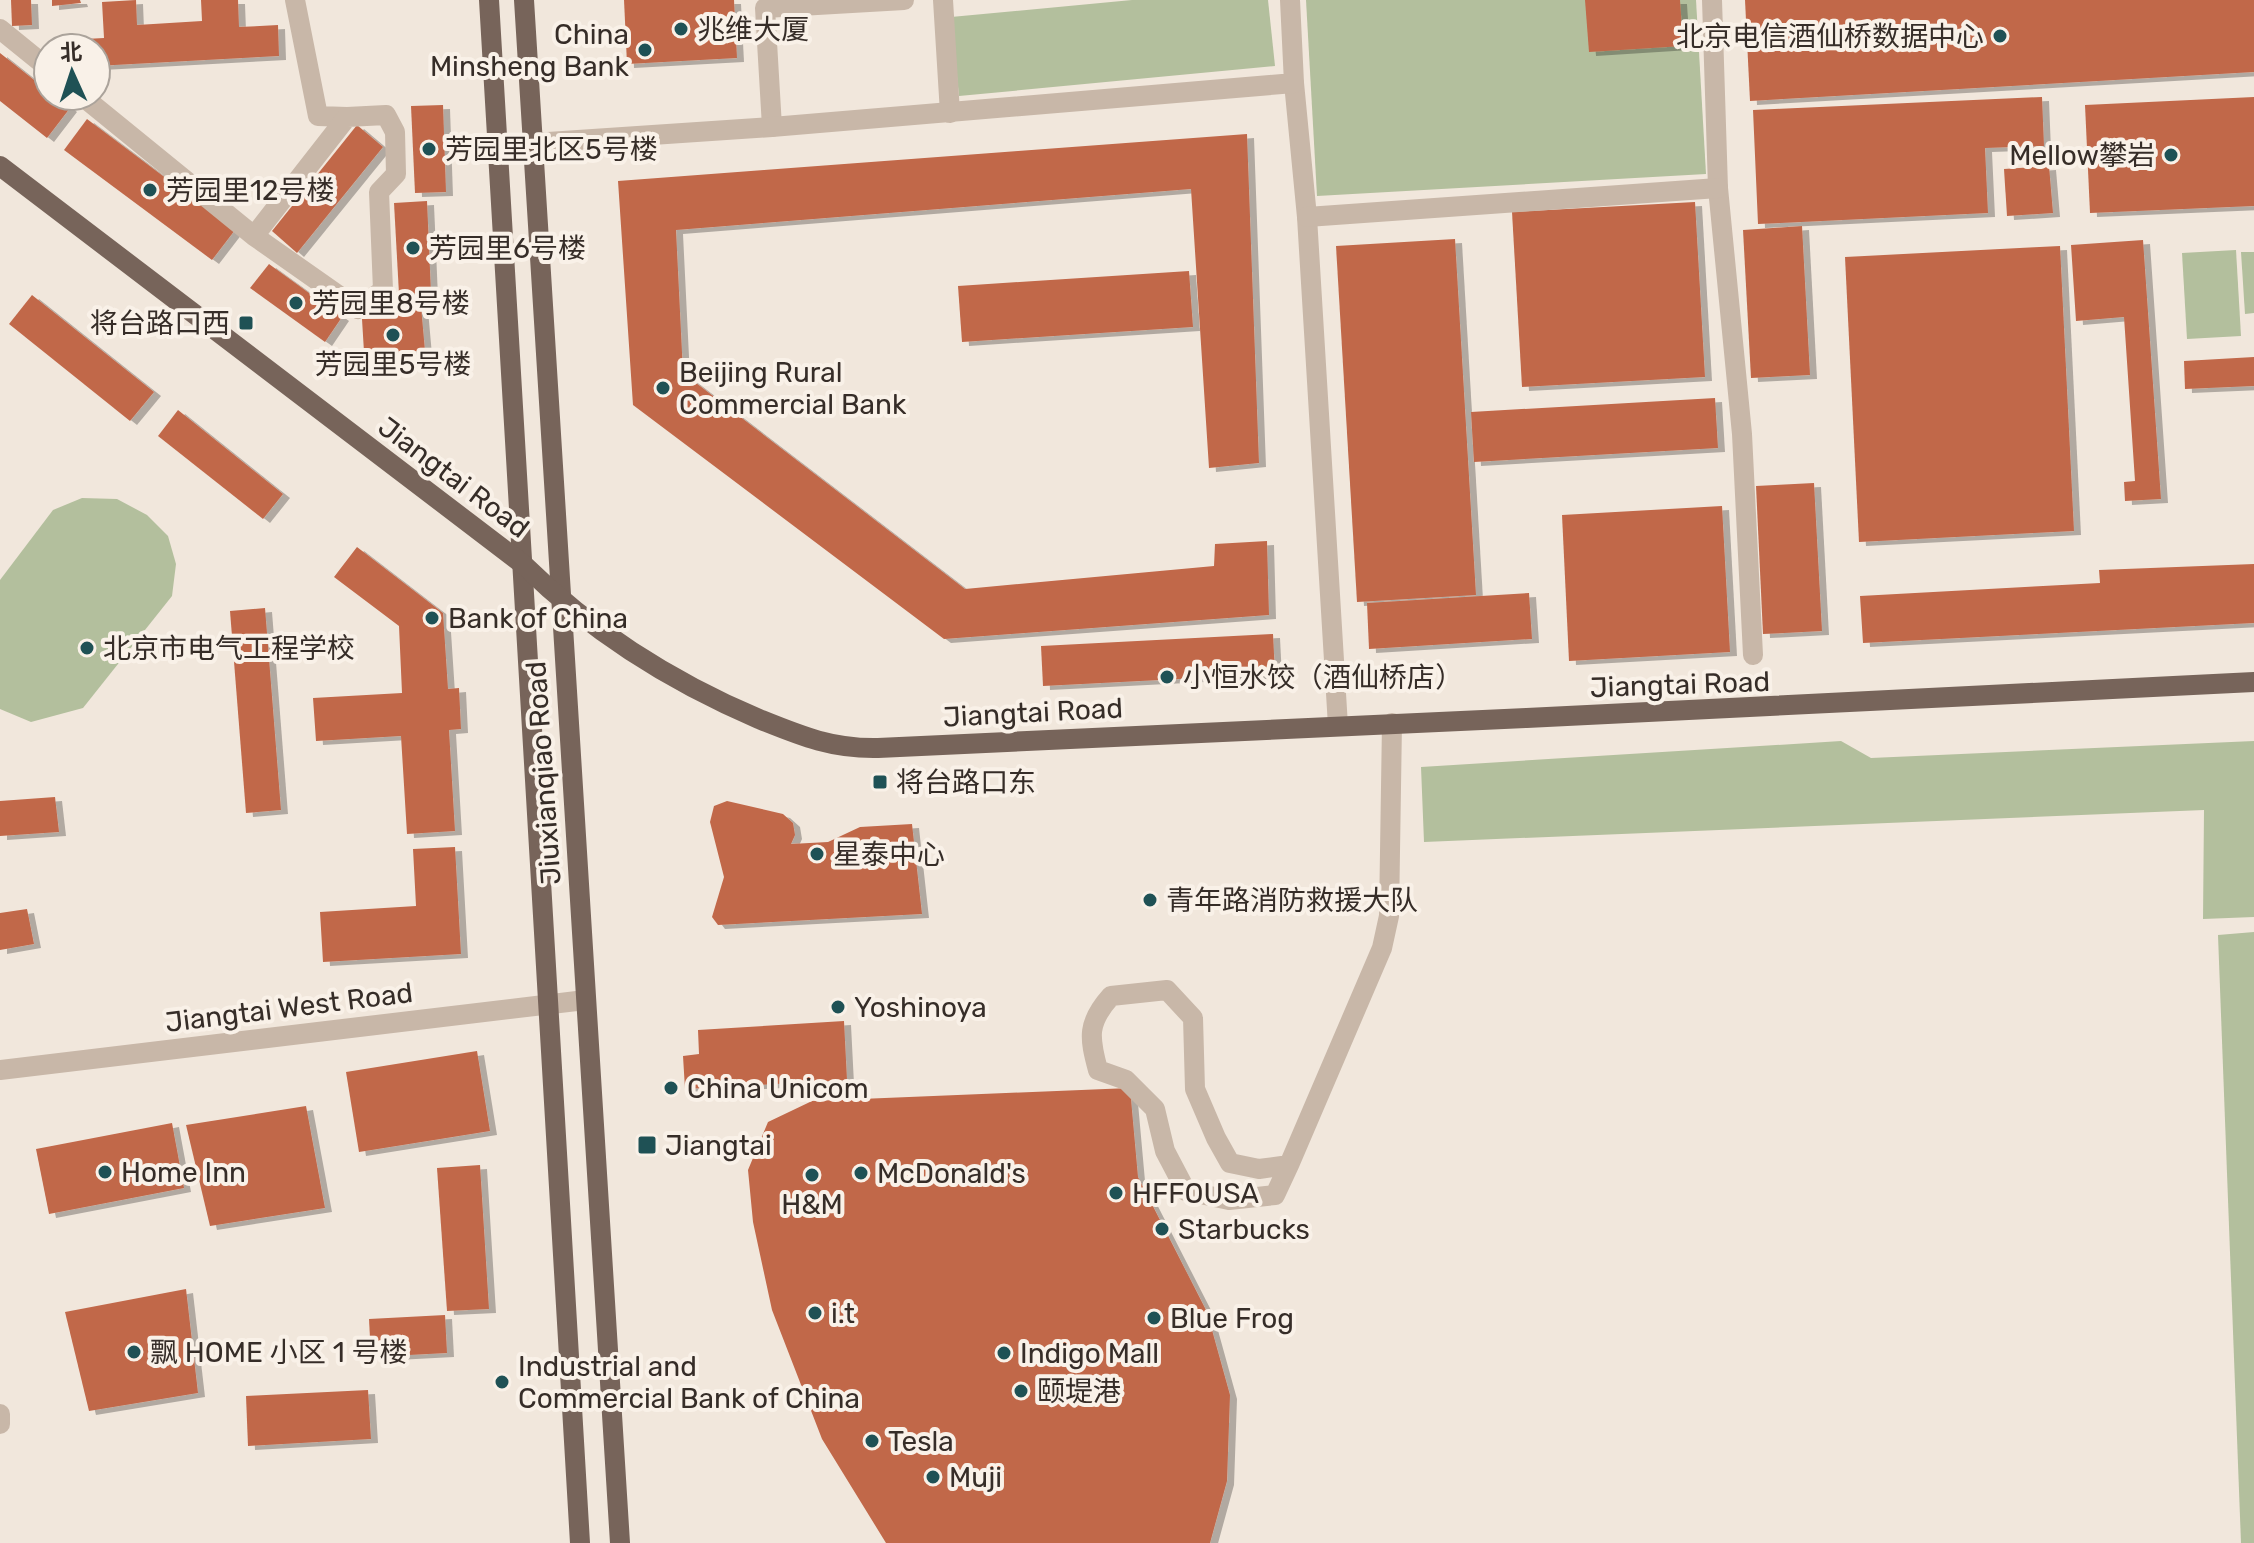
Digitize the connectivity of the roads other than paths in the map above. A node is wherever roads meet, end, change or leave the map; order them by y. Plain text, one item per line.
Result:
1 (295, 0) edge
2 (489, 0) edge
3 (524, 0) edge
4 (904, 0) edge
5 (943, 0) edge
6 (1290, 0) edge
7 (1712, 0) edge
8 (764, 4) edge
9 (0, 29) edge
10 (32, 55) edge
11 (1294, 83) junction
12 (102, 112) edge
13 (950, 113) junction
14 (347, 117) junction
15 (772, 127) junction
16 (533, 143) junction
17 (0, 166) edge
18 (1718, 188) junction
19 (1307, 217) junction
20 (254, 236) junction
21 (524, 565) junction
22 (560, 600) junction
23 (1753, 655) dead end
24 (2254, 682) edge
25 (1392, 723) junction
26 (1338, 726) junction
27 (585, 1000) junction
28 (549, 1003) junction
29 (0, 1070) edge
30 (1289, 1165) junction
31 (0, 1414) edge
32 (0, 1424) edge
33 (580, 1543) edge
34 (620, 1543) edge

1 - 14 street
2 - 21 main road, Jiuxianqiao Road
3 - 16 main road, Jiuxianqiao Road
4 - 8 street
5 - 13 street
6 - 11 street
7 - 18 street
8 - 15 street
9 - 10 street
11 - 13 street
11 - 19 street
12 - 20 street
13 - 15 street
14 - 20 street
14 - 20 street
15 - 16 street
16 - 22 main road, Jiuxianqiao Road
17 - 21 main road, Jiangtai Road
18 - 19 street
18 - 23 street
19 - 26 street
21 - 22 main road, Jiangtai Road
21 - 28 main road, Jiuxianqiao Road
22 - 26 main road, Jiangtai Road
22 - 27 main road, Jiuxianqiao Road
24 - 25 main road, Jiangtai Road
25 - 26 main road, Jiangtai Road
25 - 30 street
27 - 28 street, Jiangtai West Road
27 - 34 main road, Jiuxianqiao Road
28 - 29 street, Jiangtai West Road
28 - 33 main road, Jiuxianqiao Road
30 - 30 street
31 - 32 street

